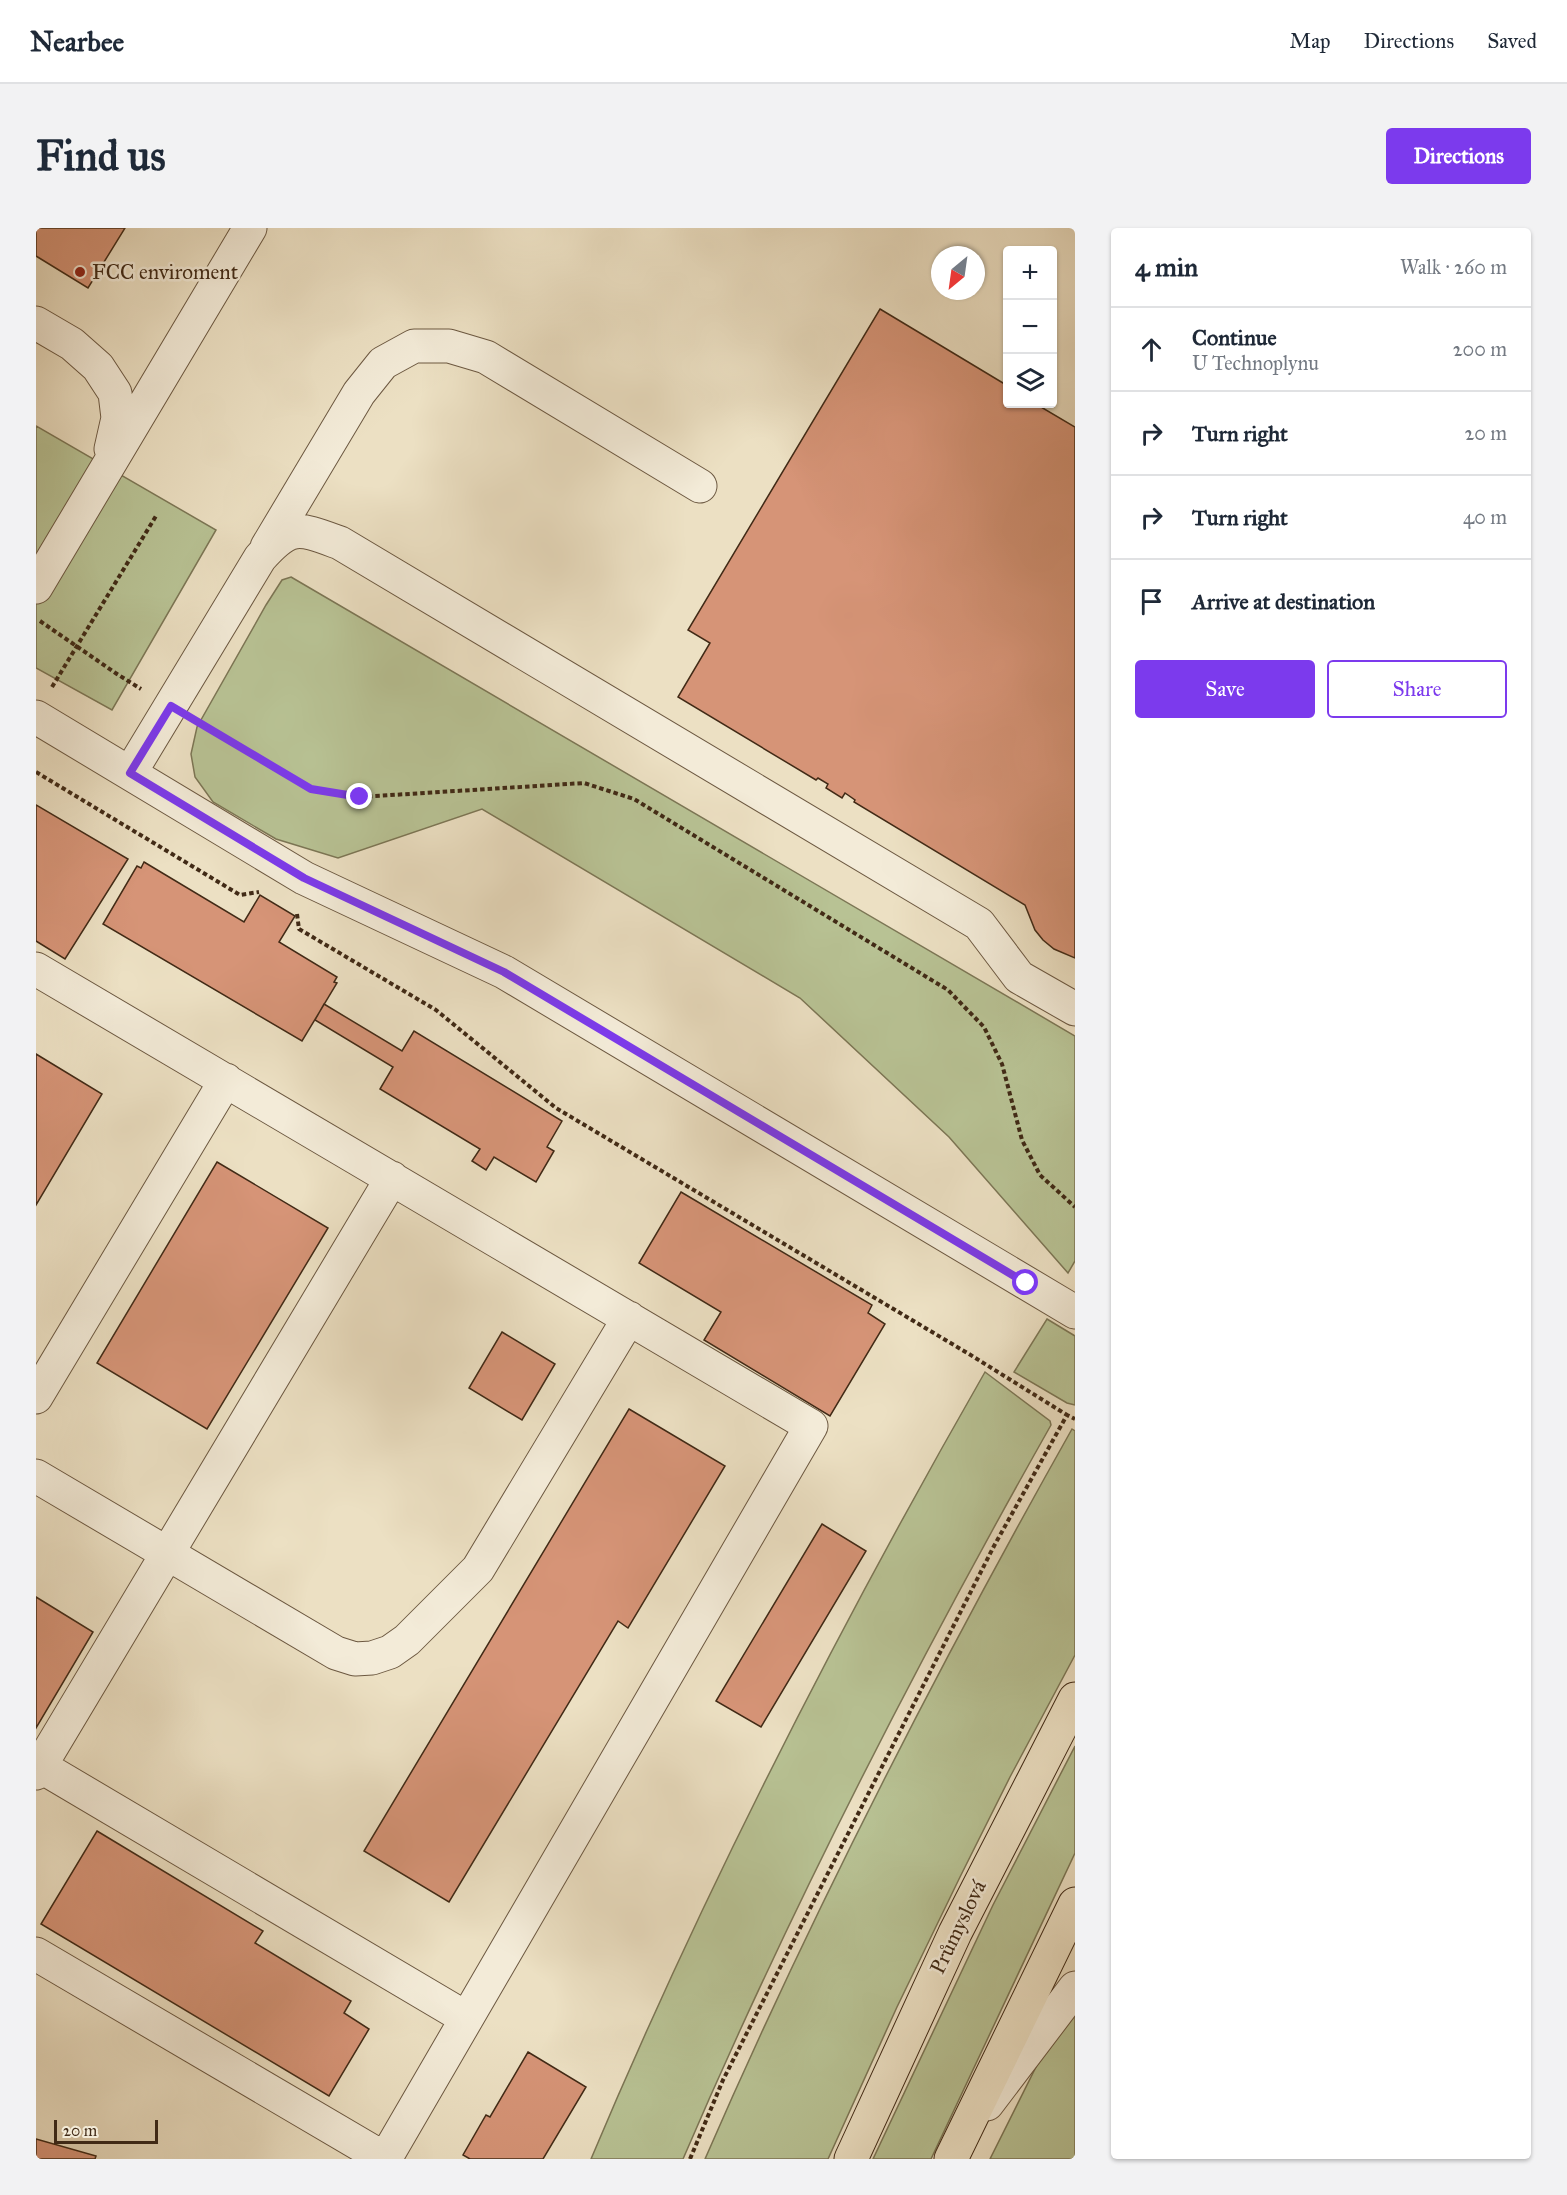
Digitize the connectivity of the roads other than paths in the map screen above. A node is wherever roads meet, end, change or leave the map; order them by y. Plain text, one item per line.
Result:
1 (250, 228) edge
2 (36, 323) edge
3 (108, 463) junction
4 (700, 486) dead end
5 (260, 558) junction
6 (36, 586) edge
7 (43, 705) edge
8 (130, 773) junction
9 (36, 969) edge
10 (1075, 1008) edge
11 (226, 1080) junction
12 (392, 1178) junction
13 (1075, 1312) edge
14 (629, 1318) junction
15 (36, 1397) edge
16 (36, 1476) edge
17 (168, 1554) junction
18 (1075, 1699) edge
19 (38, 1769) edge
20 (1075, 1904) edge
21 (36, 1954) edge
22 (1075, 1988) edge
23 (466, 2018) junction
24 (956, 2149) edge
25 (385, 2159) edge
26 (851, 2159) edge

1 - 3 street
2 - 3 street
3 - 6 street
4 - 5 street
5 - 8 street
5 - 10 street
7 - 8 street
8 - 13 street
9 - 11 street
11 - 12 street
11 - 15 street
12 - 14 street
12 - 17 street
14 - 17 street
14 - 23 street
16 - 17 street
17 - 19 street
18 - 26 main road, Průmyslová
19 - 23 street
20 - 24 main road
21 - 25 street
22 - 24 street
23 - 25 street

